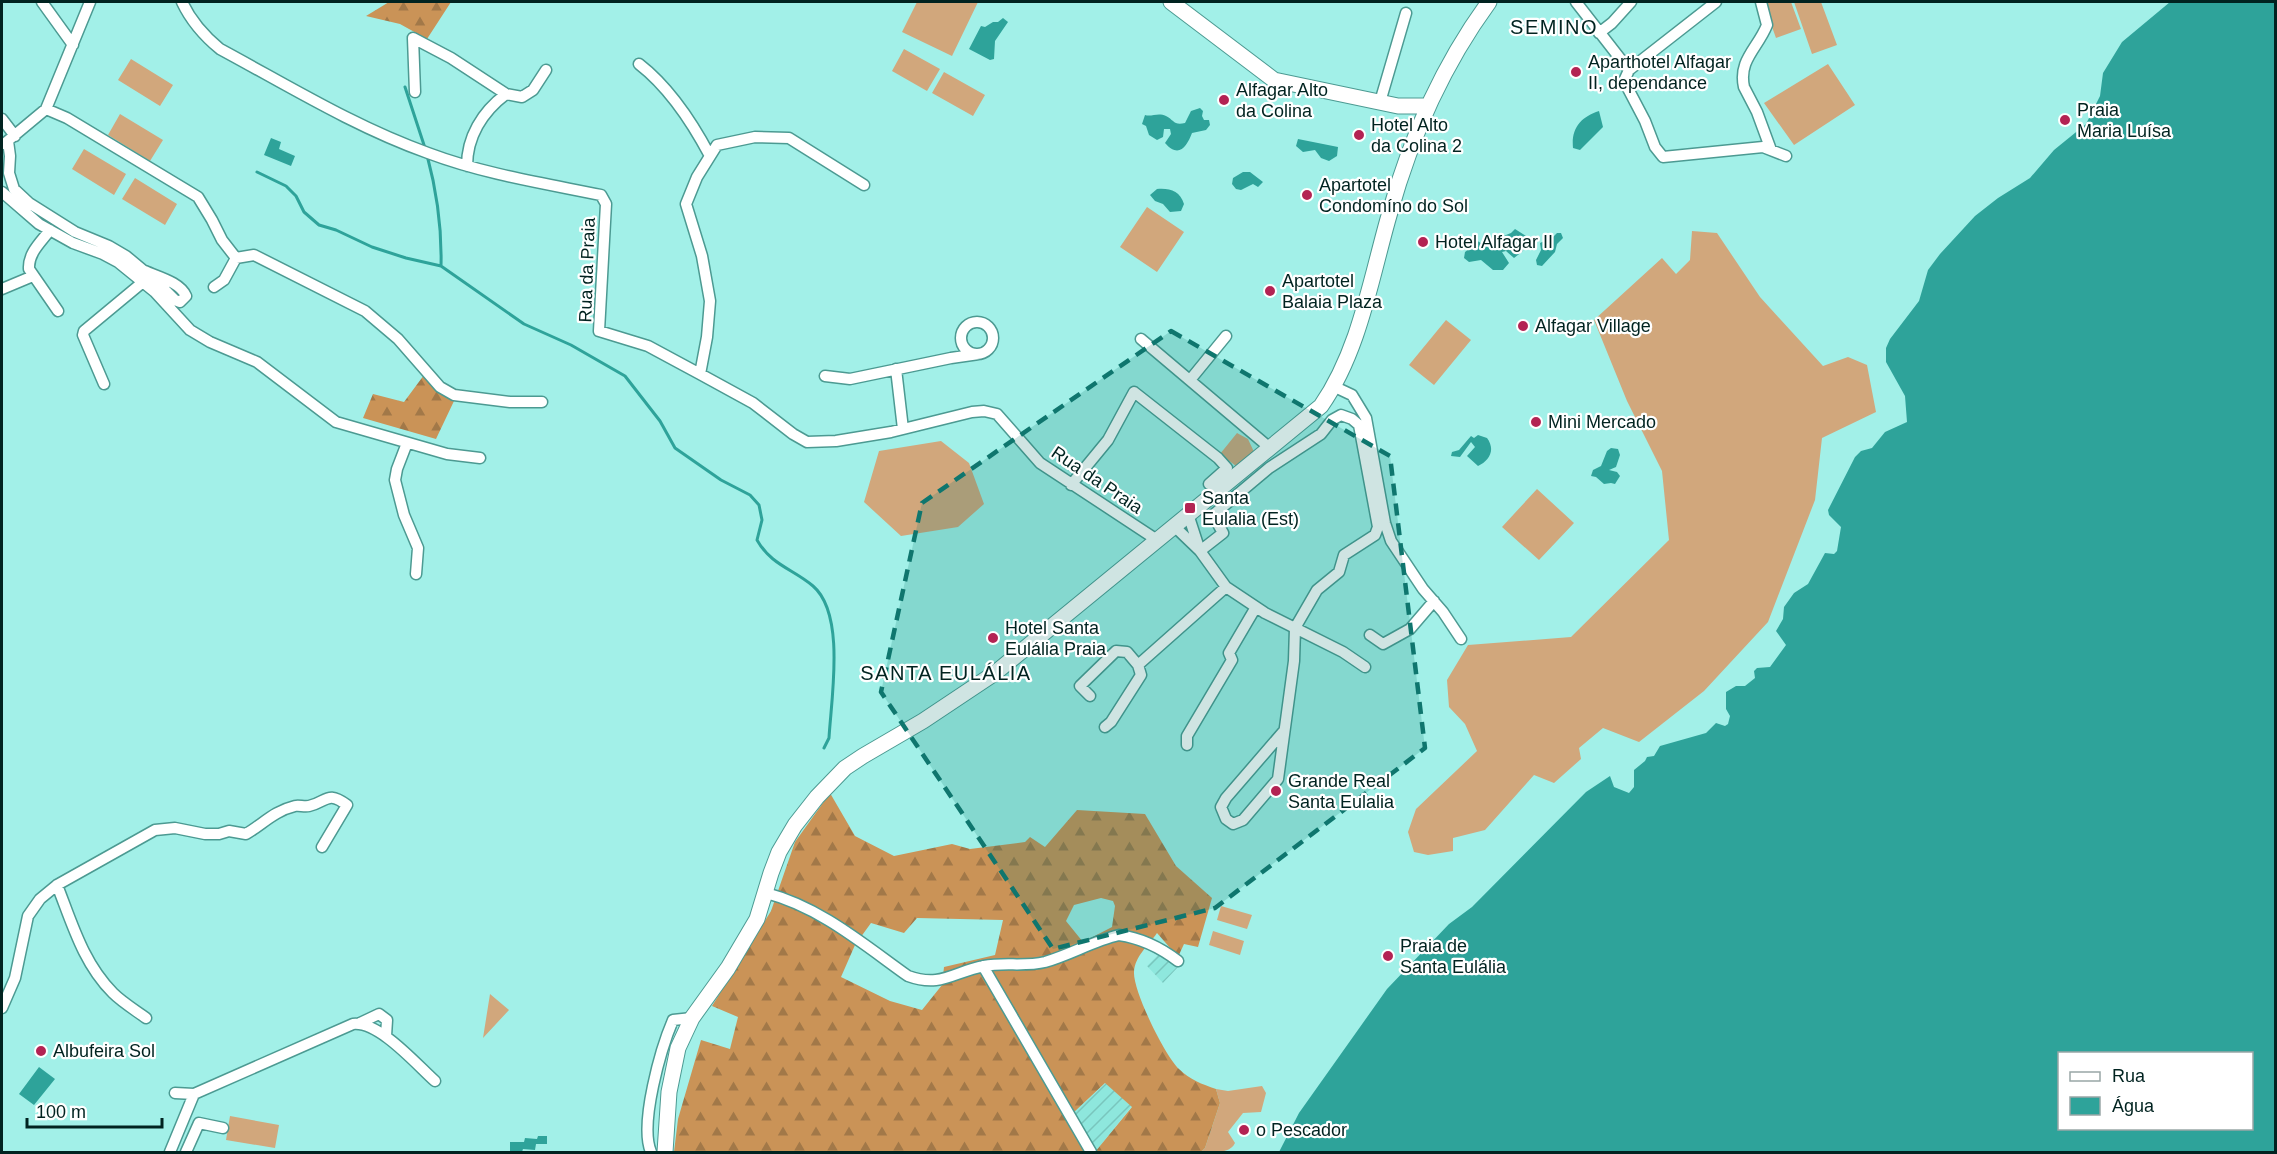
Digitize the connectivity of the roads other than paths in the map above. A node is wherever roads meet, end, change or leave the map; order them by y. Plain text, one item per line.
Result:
1 (42, 2) edge
2 (90, 2) edge
3 (182, 2) edge
4 (1171, 2) edge
5 (1489, 2) edge
6 (1576, 2) edge
7 (1631, 2) edge
8 (1716, 2) edge
9 (1761, 2) edge
10 (1619, 6) edge
11 (1406, 13) dead end
12 (1599, 33) junction
13 (73, 45) junction
14 (639, 64) dead end
15 (546, 70) dead end
16 (1629, 70) junction
17 (415, 92) dead end
18 (506, 94) junction
19 (1380, 102) junction
20 (1398, 106) junction
21 (1428, 106) junction
22 (46, 109) junction
23 (2, 119) edge
24 (1416, 133) junction
25 (8, 141) edge
26 (1771, 150) junction
27 (710, 156) junction
28 (1786, 156) dead end
29 (467, 166) junction
30 (864, 185) dead end
31 (2, 192) edge
32 (50, 230) junction
33 (236, 258) junction
34 (33, 276) junction
35 (144, 277) junction
36 (214, 287) dead end
37 (2, 290) edge
38 (58, 310) dead end
39 (1226, 336) dead end
40 (1141, 339) dead end
41 (961, 343) junction
42 (979, 354) junction
43 (951, 358) junction
44 (896, 369) junction
45 (700, 374) junction
46 (825, 376) dead end
47 (1190, 380) junction
48 (104, 384) dead end
49 (1335, 387) junction
50 (542, 402) dead end
51 (903, 429) junction
52 (407, 443) junction
53 (1270, 448) junction
54 (480, 458) dead end
55 (1209, 483) dead end
56 (1071, 485) junction
57 (1188, 514) junction
58 (1174, 526) junction
59 (1156, 540) junction
60 (1200, 551) junction
61 (416, 574) dead end
62 (1226, 587) junction
63 (1434, 601) junction
64 (1260, 610) junction
65 (1295, 628) junction
66 (1308, 635) junction
67 (1370, 635) dead end
68 (1461, 639) dead end
69 (1294, 641) junction
70 (1138, 665) junction
71 (1365, 667) dead end
72 (1090, 696) dead end
73 (1105, 726) dead end
74 (1283, 732) junction
75 (1186, 745) dead end
76 (322, 847) dead end
77 (57, 885) junction
78 (766, 893) junction
79 (1178, 961) dead end
80 (982, 966) junction
81 (2, 1008) edge
82 (146, 1018) dead end
83 (692, 1018) junction
84 (435, 1081) dead end
85 (175, 1093) dead end
86 (194, 1094) junction
87 (224, 1128) dead end
88 (170, 1152) edge
89 (186, 1152) edge
90 (651, 1152) edge
91 (665, 1152) edge
92 (1091, 1152) edge

1 - 13 street
2 - 13 street
3 - 29 street, Rua da Praia
4 - 19 street
5 - 21 street
6 - 12 street
7 - 10 street
8 - 16 street
9 - 26 street
10 - 12 street
11 - 19 street
12 - 16 street
13 - 22 street
14 - 27 street
15 - 18 street
16 - 26 street
17 - 18 street
18 - 29 street
19 - 20 street
20 - 21 street
20 - 24 street
21 - 24 street
22 - 25 street
22 - 33 street
23 - 25 street
24 - 49 street
25 - 35 street
26 - 28 street
27 - 30 street
27 - 45 street
29 - 45 street, Rua da Praia
31 - 32 street
32 - 34 street
32 - 35 street
33 - 36 street
33 - 50 street
34 - 37 street
34 - 38 street
35 - 48 street
35 - 52 street
39 - 47 street
40 - 47 street
41 - 42 street
41 - 42 street
41 - 43 street
42 - 43 street
43 - 44 street
44 - 46 street
44 - 51 street
45 - 51 street, Rua da Praia
47 - 53 street
49 - 53 street
49 - 63 street
51 - 56 street, Rua da Praia
52 - 54 street
52 - 61 street
53 - 57 street
55 - 56 street
56 - 59 street, Rua da Praia
57 - 58 street
57 - 60 street
58 - 59 street
58 - 60 street
59 - 78 street
60 - 62 street
60 - 65 street
62 - 64 street
62 - 70 street
63 - 67 street
63 - 68 street
64 - 65 street
64 - 69 street
64 - 75 street
65 - 66 street
65 - 69 street
66 - 69 street
66 - 71 street
69 - 74 street
70 - 72 street
70 - 73 street
74 - 74 street
76 - 77 street
77 - 81 street
77 - 82 street
78 - 80 street
78 - 83 street
79 - 80 street
80 - 92 street
83 - 90 street
83 - 91 street
84 - 86 street
85 - 86 street
86 - 88 street
87 - 89 street

